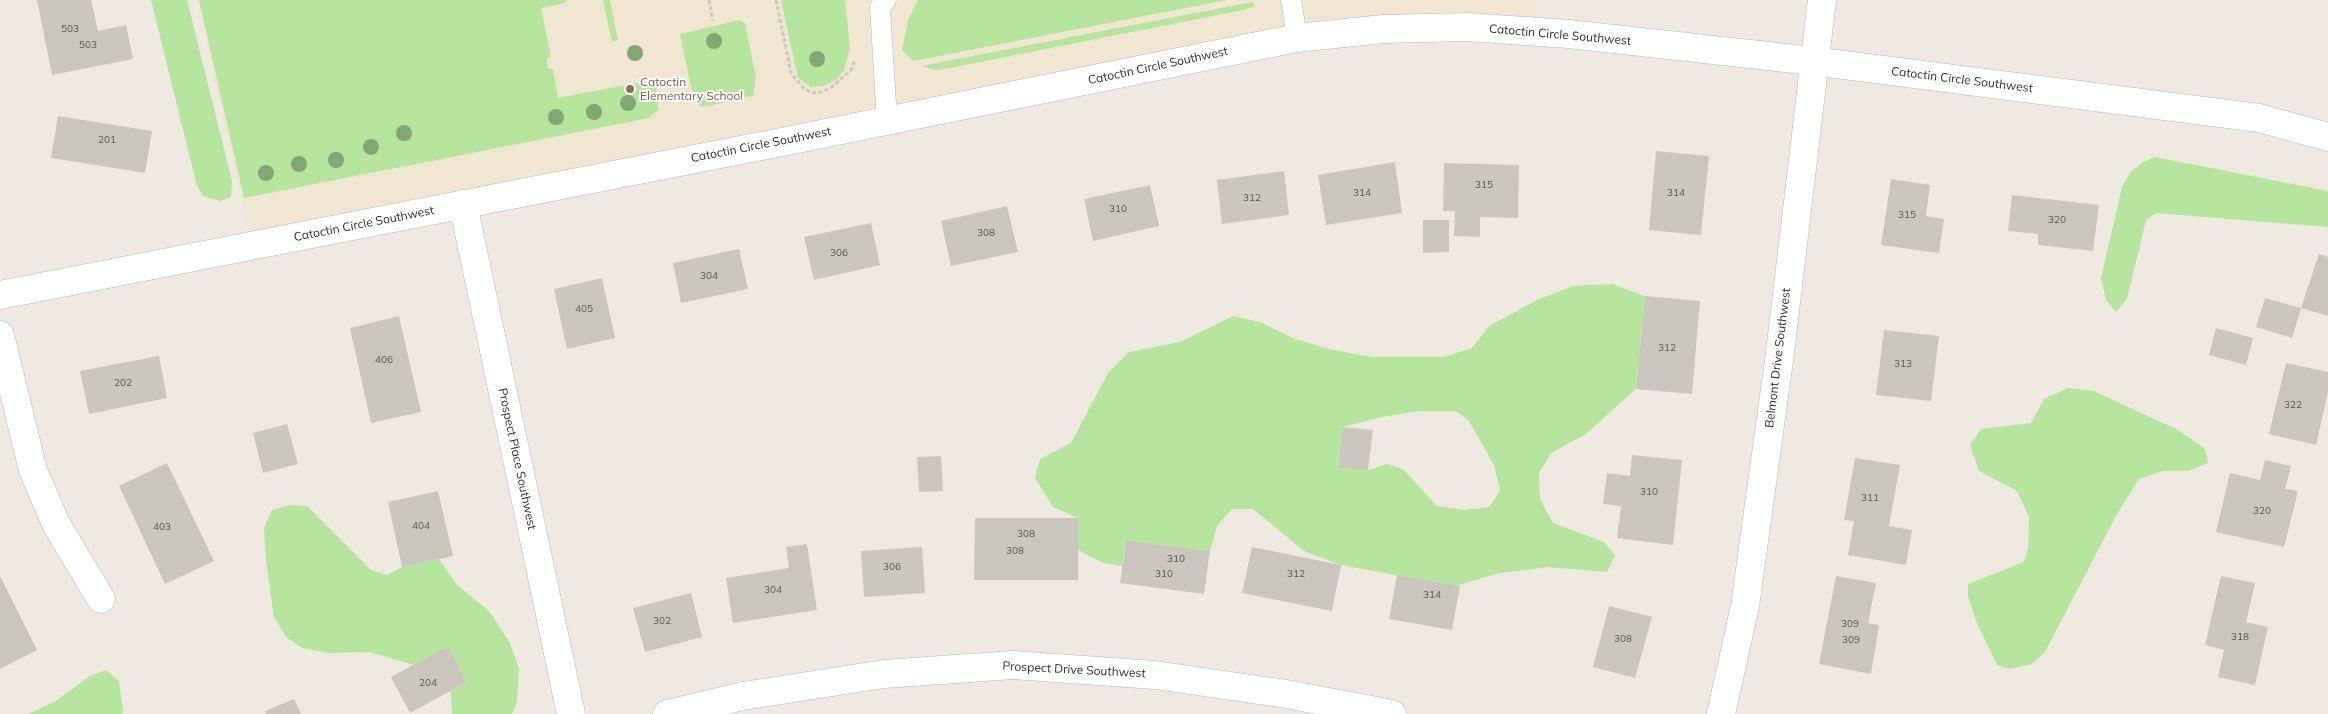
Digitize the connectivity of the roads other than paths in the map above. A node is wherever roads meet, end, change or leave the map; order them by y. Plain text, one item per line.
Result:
1 (886, 0) edge
2 (1291, 0) edge
3 (1822, 0) edge
4 (1297, 38) junction
5 (1813, 62) junction
6 (887, 121) junction
7 (2328, 136) edge
8 (463, 204) junction
9 (0, 295) edge
10 (0, 335) edge
11 (101, 599) dead end
12 (571, 714) edge
13 (667, 714) edge
14 (1392, 714) edge
15 (1721, 714) edge

1 - 6 lane
2 - 4 lane
3 - 5 main road, Belmont Drive Southwest
4 - 5 main road, Catoctin Circle Southwest
4 - 6 main road, Catoctin Circle Southwest
5 - 7 main road, Catoctin Circle Southwest
5 - 15 main road, Belmont Drive Southwest
6 - 8 main road, Catoctin Circle Southwest
8 - 9 main road, Catoctin Circle Southwest
8 - 12 main road, Prospect Place Southwest
10 - 11 main road
13 - 14 main road, Prospect Drive Southwest

